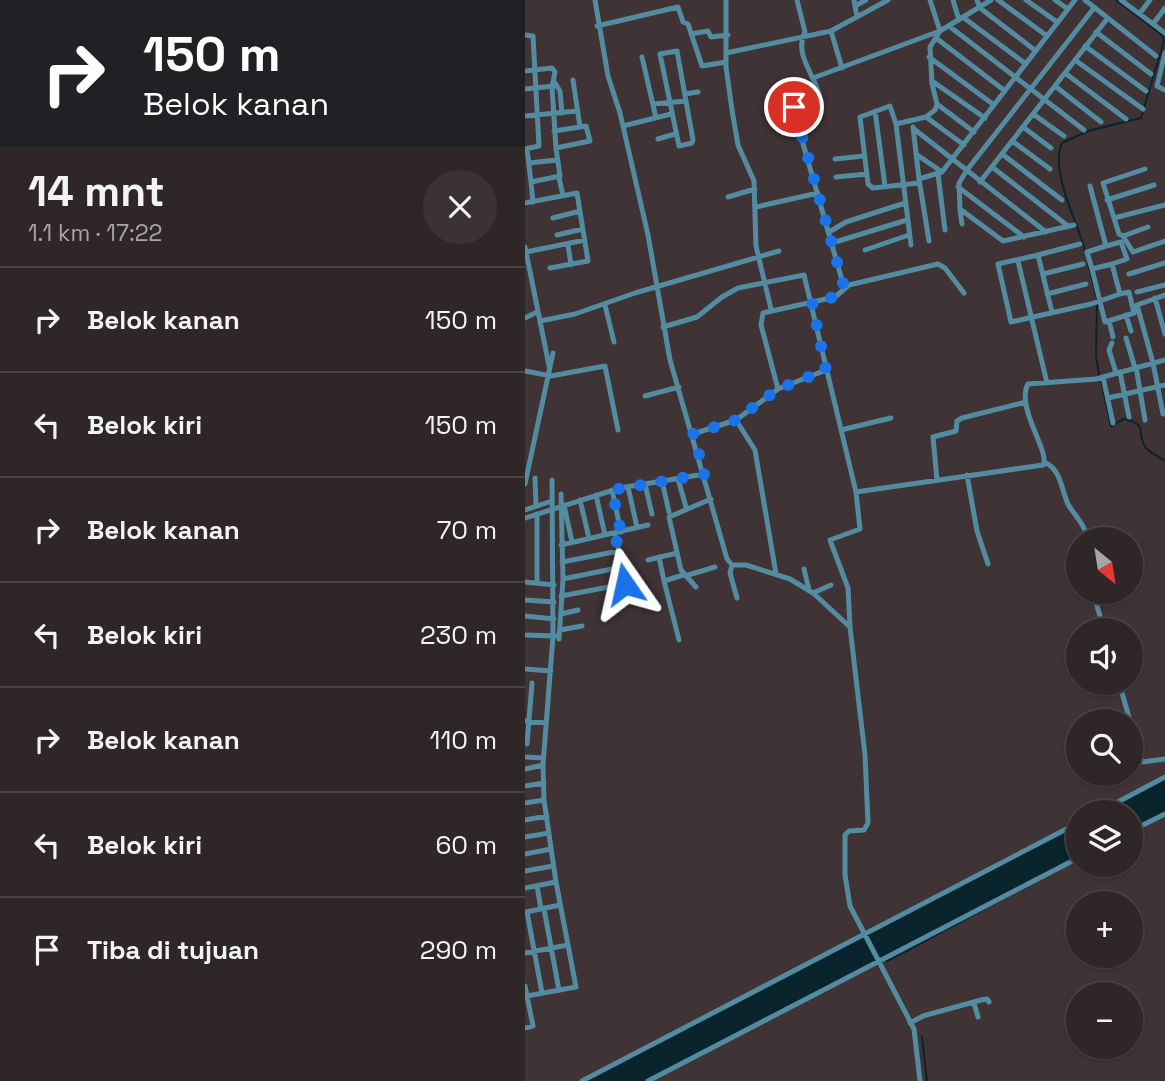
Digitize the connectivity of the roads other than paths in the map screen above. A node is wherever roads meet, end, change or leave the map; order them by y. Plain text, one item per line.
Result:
1 (595, 0) edge
2 (726, 0) edge
3 (797, 0) edge
4 (866, 0) edge
5 (888, 0) edge
6 (930, 0) edge
7 (953, 0) edge
8 (977, 0) edge
9 (991, 0) edge
10 (998, 0) edge
11 (1025, 0) edge
12 (1055, 0) edge
13 (1075, 0) edge
14 (1085, 0) edge
15 (1150, 0) edge
16 (1125, 1) edge
17 (854, 3) edge
18 (980, 8) junction
19 (1094, 8) junction
20 (1165, 8) edge
21 (1067, 9) junction
22 (1140, 13) junction
23 (857, 17) junction
24 (962, 19) junction
25 (1107, 19) junction
26 (1057, 22) junction
27 (1153, 24) junction
28 (597, 26) junction
29 (949, 26) junction
30 (831, 31) junction
31 (940, 31) junction
32 (1096, 32) junction
33 (1165, 33) edge
34 (691, 34) junction
35 (525, 35) edge
36 (727, 35) junction
37 (1047, 36) junction
38 (801, 38) junction
39 (925, 38) junction
40 (936, 38) junction
41 (1086, 46) junction
42 (930, 47) junction
43 (535, 51) junction
44 (1036, 51) junction
45 (525, 52) edge
46 (726, 53) junction
47 (1165, 54) edge
48 (929, 56) junction
49 (1156, 56) dead end
50 (642, 57) dead end
51 (1075, 60) junction
52 (726, 62) junction
53 (1026, 64) junction
54 (842, 68) junction
55 (535, 70) junction
56 (525, 71) edge
57 (1163, 71) edge
58 (1065, 74) junction
59 (1151, 74) dead end
60 (813, 78) junction
61 (1015, 78) junction
62 (573, 80) dead end
63 (932, 80) junction
64 (555, 85) junction
65 (1055, 86) junction
66 (535, 88) junction
67 (525, 89) edge
68 (1030, 89) junction
69 (1165, 90) edge
70 (1005, 91) junction
71 (1146, 91) dead end
72 (698, 92) dead end
73 (686, 98) junction
74 (1044, 100) junction
75 (669, 103) junction
76 (653, 104) junction
77 (937, 104) junction
78 (995, 105) junction
79 (1143, 109) dead end
80 (577, 111) junction
81 (876, 111) junction
82 (562, 113) junction
83 (537, 114) junction
84 (554, 114) junction
85 (671, 114) junction
86 (1034, 114) junction
87 (525, 116) edge
88 (926, 117) junction
89 (656, 118) junction
90 (985, 118) junction
91 (1126, 119) dead end
92 (912, 121) junction
93 (1101, 122) dead end
94 (896, 124) junction
95 (623, 126) junction
96 (580, 127) junction
97 (1023, 127) junction
98 (914, 129) junction
99 (1084, 130) dead end
100 (554, 131) junction
101 (974, 132) junction
102 (675, 134) junction
103 (1065, 136) dead end
104 (658, 139) dead end
105 (1012, 141) junction
106 (540, 145) junction
107 (964, 145) junction
108 (555, 146) junction
109 (1051, 148) dead end
110 (526, 149) edge
111 (916, 154) junction
112 (1002, 154) junction
113 (864, 156) junction
114 (835, 159) dead end
115 (557, 160) junction
116 (953, 160) junction
117 (529, 163) junction
118 (992, 167) junction
119 (1050, 169) dead end
120 (1145, 169) dead end
121 (967, 170) junction
122 (940, 173) junction
123 (866, 174) junction
124 (836, 177) dead end
125 (559, 178) junction
126 (919, 181) junction
127 (531, 182) junction
128 (980, 182) junction
129 (902, 184) junction
130 (1154, 185) dead end
131 (885, 186) junction
132 (1090, 186) dead end
133 (958, 187) junction
134 (755, 190) junction
135 (818, 193) junction
136 (563, 195) junction
137 (728, 197) dead end
138 (1062, 200) dead end
139 (1107, 200) junction
140 (533, 202) junction
141 (905, 202) junction
142 (525, 203) edge
143 (1165, 205) edge
144 (756, 207) junction
145 (960, 209) junction
146 (580, 211) junction
147 (553, 218) dead end
148 (1114, 218) junction
149 (907, 220) junction
150 (962, 224) dead end
151 (840, 225) junction
152 (1148, 227) dead end
153 (583, 229) junction
154 (945, 230) dead end
155 (829, 232) junction
156 (1046, 232) junction
157 (557, 235) dead end
158 (909, 235) junction
159 (1123, 236) junction
160 (1024, 237) junction
161 (843, 239) junction
162 (585, 240) junction
163 (929, 241) dead end
164 (1165, 241) edge
165 (832, 243) junction
166 (1080, 244) dead end
167 (568, 245) junction
168 (911, 245) dead end
169 (1106, 246) junction
170 (526, 249) edge
171 (865, 250) dead end
172 (779, 251) dead end
173 (758, 256) junction
174 (1038, 256) junction
175 (1018, 261) junction
176 (1165, 263) edge
177 (1083, 264) dead end
178 (1112, 264) junction
179 (571, 265) junction
180 (550, 268) dead end
181 (1092, 269) junction
182 (1043, 274) junction
183 (1129, 274) dead end
184 (765, 283) junction
185 (1086, 284) dead end
186 (1165, 285) edge
187 (656, 287) junction
188 (844, 287) junction
189 (1137, 292) dead end
190 (964, 293) dead end
191 (1047, 294) junction
192 (1120, 294) junction
193 (1165, 295) edge
194 (1155, 298) junction
195 (1098, 301) junction
196 (812, 302) junction
197 (605, 305) junction
198 (771, 309) junction
199 (537, 312) junction
200 (1052, 312) junction
201 (1126, 315) junction
202 (1031, 317) junction
203 (525, 318) edge
204 (540, 321) junction
205 (1109, 321) junction
206 (663, 327) junction
207 (1131, 331) dead end
208 (1165, 334) edge
209 (1126, 338) dead end
210 (614, 342) dead end
211 (553, 353) dead end
212 (1165, 360) edge
213 (1153, 363) junction
214 (1136, 368) junction
215 (826, 370) junction
216 (525, 371) edge
217 (1118, 372) junction
218 (551, 376) junction
219 (1101, 378) junction
220 (1047, 383) junction
221 (1165, 384) edge
222 (552, 385) dead end
223 (679, 387) junction
224 (1157, 387) junction
225 (778, 389) junction
226 (1140, 390) junction
227 (1125, 394) junction
228 (645, 396) dead end
229 (1108, 398) junction
230 (1026, 402) junction
231 (1163, 414) dead end
232 (1129, 417) dead end
233 (891, 418) dead end
234 (736, 420) junction
235 (1145, 421) dead end
236 (1113, 423) dead end
237 (618, 430) dead end
238 (841, 430) junction
239 (693, 434) junction
240 (1046, 463) junction
241 (705, 474) junction
242 (967, 475) junction
243 (535, 478) dead end
244 (678, 478) junction
245 (552, 480) dead end
246 (937, 480) junction
247 (661, 481) junction
248 (525, 484) edge
249 (645, 484) junction
250 (628, 487) junction
251 (612, 490) junction
252 (856, 492) junction
253 (561, 494) dead end
254 (596, 495) junction
255 (711, 499) junction
256 (580, 500) junction
257 (552, 501) junction
258 (562, 505) junction
259 (535, 506) junction
260 (685, 506) dead end
261 (552, 509) junction
262 (525, 510) edge
263 (669, 512) dead end
264 (537, 514) junction
265 (652, 514) dead end
266 (525, 518) edge
267 (648, 525) dead end
268 (637, 527) junction
269 (1085, 527) edge
270 (618, 532) junction
271 (605, 535) junction
272 (589, 538) junction
273 (572, 541) junction
274 (561, 545) junction
275 (619, 551) junction
276 (677, 553) junction
277 (659, 557) junction
278 (648, 560) dead end
279 (562, 562) junction
280 (988, 564) dead end
281 (731, 565) junction
282 (622, 567) junction
283 (715, 567) dead end
284 (804, 569) dead end
285 (776, 574) junction
286 (684, 575) junction
287 (563, 579) junction
288 (664, 581) junction
289 (525, 582) edge
290 (537, 583) junction
291 (554, 585) junction
292 (831, 585) dead end
293 (696, 587) dead end
294 (811, 592) junction
295 (562, 596) junction
296 (737, 598) dead end
297 (525, 600) edge
298 (554, 600) junction
299 (578, 610) dead end
300 (561, 614) junction
301 (525, 616) edge
302 (554, 619) junction
303 (582, 626) dead end
304 (850, 627) junction
305 (525, 635) edge
306 (558, 636) junction
307 (679, 640) dead end
308 (525, 641) edge
309 (525, 669) edge
310 (551, 671) junction
311 (530, 686) edge
312 (528, 703) edge
313 (527, 721) edge
314 (546, 723) junction
315 (526, 741) edge
316 (525, 757) edge
317 (1165, 759) edge
318 (543, 762) junction
319 (1143, 762) edge
320 (525, 769) edge
321 (1165, 777) edge
322 (544, 783) junction
323 (525, 786) edge
324 (544, 800) junction
325 (1122, 800) edge
326 (525, 803) edge
327 (1165, 814) edge
328 (547, 816) junction
329 (525, 820) edge
330 (1143, 825) edge
331 (1066, 829) edge
332 (549, 833) junction
333 (525, 837) edge
334 (551, 849) junction
335 (525, 854) edge
336 (1066, 864) edge
337 (554, 866) junction
338 (525, 871) edge
339 (556, 883) junction
340 (537, 886) junction
341 (525, 888) edge
342 (560, 905) junction
343 (543, 909) junction
344 (526, 912) edge
345 (865, 937) junction
346 (568, 945) junction
347 (552, 948) junction
348 (534, 951) junction
349 (525, 953) edge
350 (887, 957) junction
351 (878, 958) junction
352 (885, 970) junction
353 (525, 986) edge
354 (559, 990) junction
355 (542, 993) junction
356 (526, 997) edge
357 (989, 1002) dead end
358 (974, 1003) junction
359 (528, 1015) edge
360 (978, 1017) dead end
361 (910, 1023) junction
362 (525, 1028) edge
363 (582, 1081) edge
364 (648, 1081) edge
365 (921, 1081) edge

1 - 28 street
2 - 36 street
3 - 38 street
4 - 17 street
5 - 23 street
6 - 31 street
7 - 24 street
8 - 18 street
9 - 18 street
10 - 37 street
11 - 26 street
12 - 21 street
13 - 21 street
14 - 19 street
15 - 22 street
16 - 22 street
17 - 23 street
18 - 24 street
18 - 44 street
19 - 25 street
19 - 68 street
20 - 27 street
21 - 26 street
22 - 27 street
23 - 30 street
24 - 29 street
24 - 53 street
25 - 32 street
25 - 49 street
26 - 37 street
27 - 33 street
28 - 34 street
28 - 95 street
29 - 31 street
29 - 61 street
30 - 38 street
30 - 54 street
31 - 39 street
31 - 40 street
32 - 41 street
32 - 59 street
34 - 36 street
34 - 52 street
35 - 43 street
36 - 46 street
37 - 44 street
38 - 46 street
38 - 60 street
39 - 42 street
39 - 54 street
40 - 42 street
40 - 70 street
41 - 51 street
41 - 71 street
42 - 48 street
43 - 45 street
43 - 55 street
44 - 53 street
46 - 52 street
47 - 57 street
48 - 63 street
48 - 78 street
50 - 76 street
51 - 58 street
51 - 79 street
52 - 134 street
53 - 61 street
54 - 60 street
55 - 56 street
55 - 64 street
55 - 66 street
57 - 69 street
58 - 65 street
58 - 91 street
60 - 135 street
61 - 68 street
61 - 70 street
62 - 80 street
63 - 77 street
63 - 90 street
64 - 66 street
64 - 82 street
64 - 84 street
65 - 74 street
65 - 93 street
66 - 67 street
66 - 83 street
68 - 74 street
68 - 121 street
70 - 78 street
72 - 73 street
73 - 75 street
73 - 75 street
73 - 102 street
74 - 86 street
74 - 99 street
75 - 76 street
75 - 85 street
76 - 89 street
77 - 88 street
77 - 101 street
78 - 90 street
80 - 82 street
80 - 96 street
81 - 94 street
81 - 113 street
81 - 131 street
82 - 84 street
83 - 84 street
83 - 87 street
83 - 106 street
84 - 100 street
85 - 89 street
85 - 102 street
86 - 97 street
86 - 103 street
88 - 92 street
88 - 107 street
89 - 95 street
90 - 101 street
92 - 94 street
92 - 98 street
94 - 129 street
95 - 187 street
96 - 100 street
96 - 108 street
97 - 105 street
97 - 109 street
98 - 111 street
98 - 116 street
100 - 108 street
101 - 107 street
102 - 104 street
105 - 112 street
105 - 119 street
106 - 108 street
106 - 110 street
107 - 116 street
108 - 115 street
110 - 117 street
111 - 122 street
111 - 126 street
112 - 118 street
112 - 138 street
113 - 114 street
113 - 123 street
115 - 117 street
115 - 125 street
116 - 121 street
116 - 122 street
117 - 127 street
118 - 128 street
118 - 156 street
120 - 139 street
121 - 128 street
121 - 133 street
122 - 126 street
122 - 154 street
123 - 124 street
123 - 131 street
125 - 127 street
125 - 136 street
126 - 129 street
126 - 163 street
127 - 140 street
128 - 156 street
129 - 131 street
129 - 141 street
130 - 139 street
132 - 169 street
133 - 145 street
133 - 160 street
134 - 137 street
134 - 144 street
135 - 144 street
135 - 155 street
136 - 140 street
136 - 146 street
139 - 148 street
140 - 142 street
141 - 149 street
141 - 151 street
143 - 148 street
144 - 173 street
145 - 150 street
145 - 160 street
146 - 147 street
146 - 153 street
148 - 159 street
149 - 158 street
149 - 161 street
151 - 155 street
151 - 161 street
152 - 159 street
153 - 157 street
153 - 162 street
155 - 165 street
156 - 160 street
158 - 168 street
158 - 171 street
159 - 164 street
161 - 165 street
162 - 167 street
162 - 179 street
165 - 188 street
166 - 174 street
167 - 170 street
167 - 179 street
169 - 178 street
169 - 181 street
170 - 199 street
172 - 173 street
173 - 184 street
173 - 187 street
174 - 175 street
174 - 182 street
175 - 202 street
175 - 202 street
176 - 183 street
177 - 182 street
178 - 181 street
178 - 192 street
179 - 180 street
181 - 195 street
182 - 191 street
184 - 196 street
184 - 198 street
184 - 206 street
185 - 191 street
186 - 189 street
187 - 197 street
187 - 206 street
188 - 190 street
188 - 196 street
191 - 200 street
192 - 195 street
192 - 201 street
193 - 194 street
194 - 208 street
194 - 213 street
195 - 200 street
195 - 205 street
196 - 198 street
196 - 215 street
197 - 204 street
197 - 210 street
198 - 225 street
199 - 203 street
199 - 204 street
200 - 202 street
201 - 205 street
201 - 207 street
202 - 220 street
204 - 218 street
205 - 217 street
206 - 223 street
209 - 214 street
211 - 248 street
212 - 213 street
213 - 214 street
213 - 224 street
214 - 217 street
214 - 226 street
215 - 225 street
215 - 238 street
216 - 218 street
217 - 219 street
217 - 227 street
218 - 222 street
218 - 237 street
219 - 220 street
219 - 229 street
220 - 230 street
221 - 224 street
223 - 228 street
223 - 239 street
224 - 226 street
224 - 231 street
225 - 234 street
226 - 227 street
226 - 235 street
227 - 229 street
227 - 232 street
229 - 236 street
230 - 240 street
230 - 246 street
233 - 238 street
234 - 239 street
234 - 285 street
238 - 252 street
239 - 241 street
240 - 242 street
240 - 269 street
241 - 244 street
241 - 255 street
242 - 246 street
242 - 280 street
243 - 259 street
244 - 247 street
244 - 260 street
245 - 257 street
246 - 252 street
247 - 249 street
247 - 263 street
249 - 250 street
249 - 265 street
250 - 251 street
250 - 268 street
251 - 254 street
251 - 270 street
252 - 304 street
253 - 258 street
254 - 256 street
254 - 271 street
255 - 276 street
255 - 281 street
256 - 258 street
256 - 272 street
257 - 259 street
257 - 261 street
258 - 261 street
258 - 273 street
258 - 274 street
259 - 262 street
261 - 264 street
261 - 291 street
264 - 266 street
264 - 290 street
267 - 268 street
268 - 270 street
270 - 271 street
270 - 275 street
271 - 272 street
272 - 273 street
273 - 274 street
274 - 279 street
275 - 279 street
275 - 282 street
276 - 277 street
276 - 286 street
277 - 278 street
277 - 288 street
279 - 287 street
281 - 285 street
281 - 296 street
282 - 287 street
282 - 295 street
283 - 286 street
284 - 294 street
285 - 294 street
286 - 288 street
286 - 293 street
287 - 295 street
288 - 307 street
289 - 290 street
290 - 291 street
291 - 298 street
292 - 294 street
294 - 304 street
295 - 298 street
295 - 300 street
297 - 298 street
298 - 302 street
299 - 300 street
300 - 306 street
301 - 302 street
302 - 306 street
303 - 306 street
304 - 345 street
305 - 306 street
305 - 308 street
306 - 310 street
309 - 310 street
310 - 314 street
311 - 312 street
312 - 313 street
313 - 314 street
313 - 315 street
314 - 318 street
316 - 318 street
317 - 319 street
318 - 320 street
318 - 322 street
321 - 325 street
322 - 323 street
322 - 324 street
324 - 326 street
324 - 328 street
327 - 330 street
328 - 329 street
328 - 332 street
331 - 345 street
332 - 333 street
332 - 334 street
334 - 335 street
334 - 337 street
336 - 350 street
337 - 338 street
337 - 339 street
339 - 340 street
339 - 342 street
340 - 341 street
340 - 343 street
342 - 343 street
342 - 346 street
343 - 344 street
343 - 347 street
344 - 348 street
345 - 351 street
345 - 363 street
346 - 347 street
346 - 354 street
347 - 348 street
347 - 354 street
348 - 349 street
348 - 355 street
350 - 351 street
350 - 352 street
351 - 352 street
351 - 364 street
352 - 361 street
353 - 356 street
354 - 355 street
355 - 356 street
356 - 359 street
357 - 358 street
358 - 360 street
358 - 361 street
359 - 362 street
361 - 365 street

